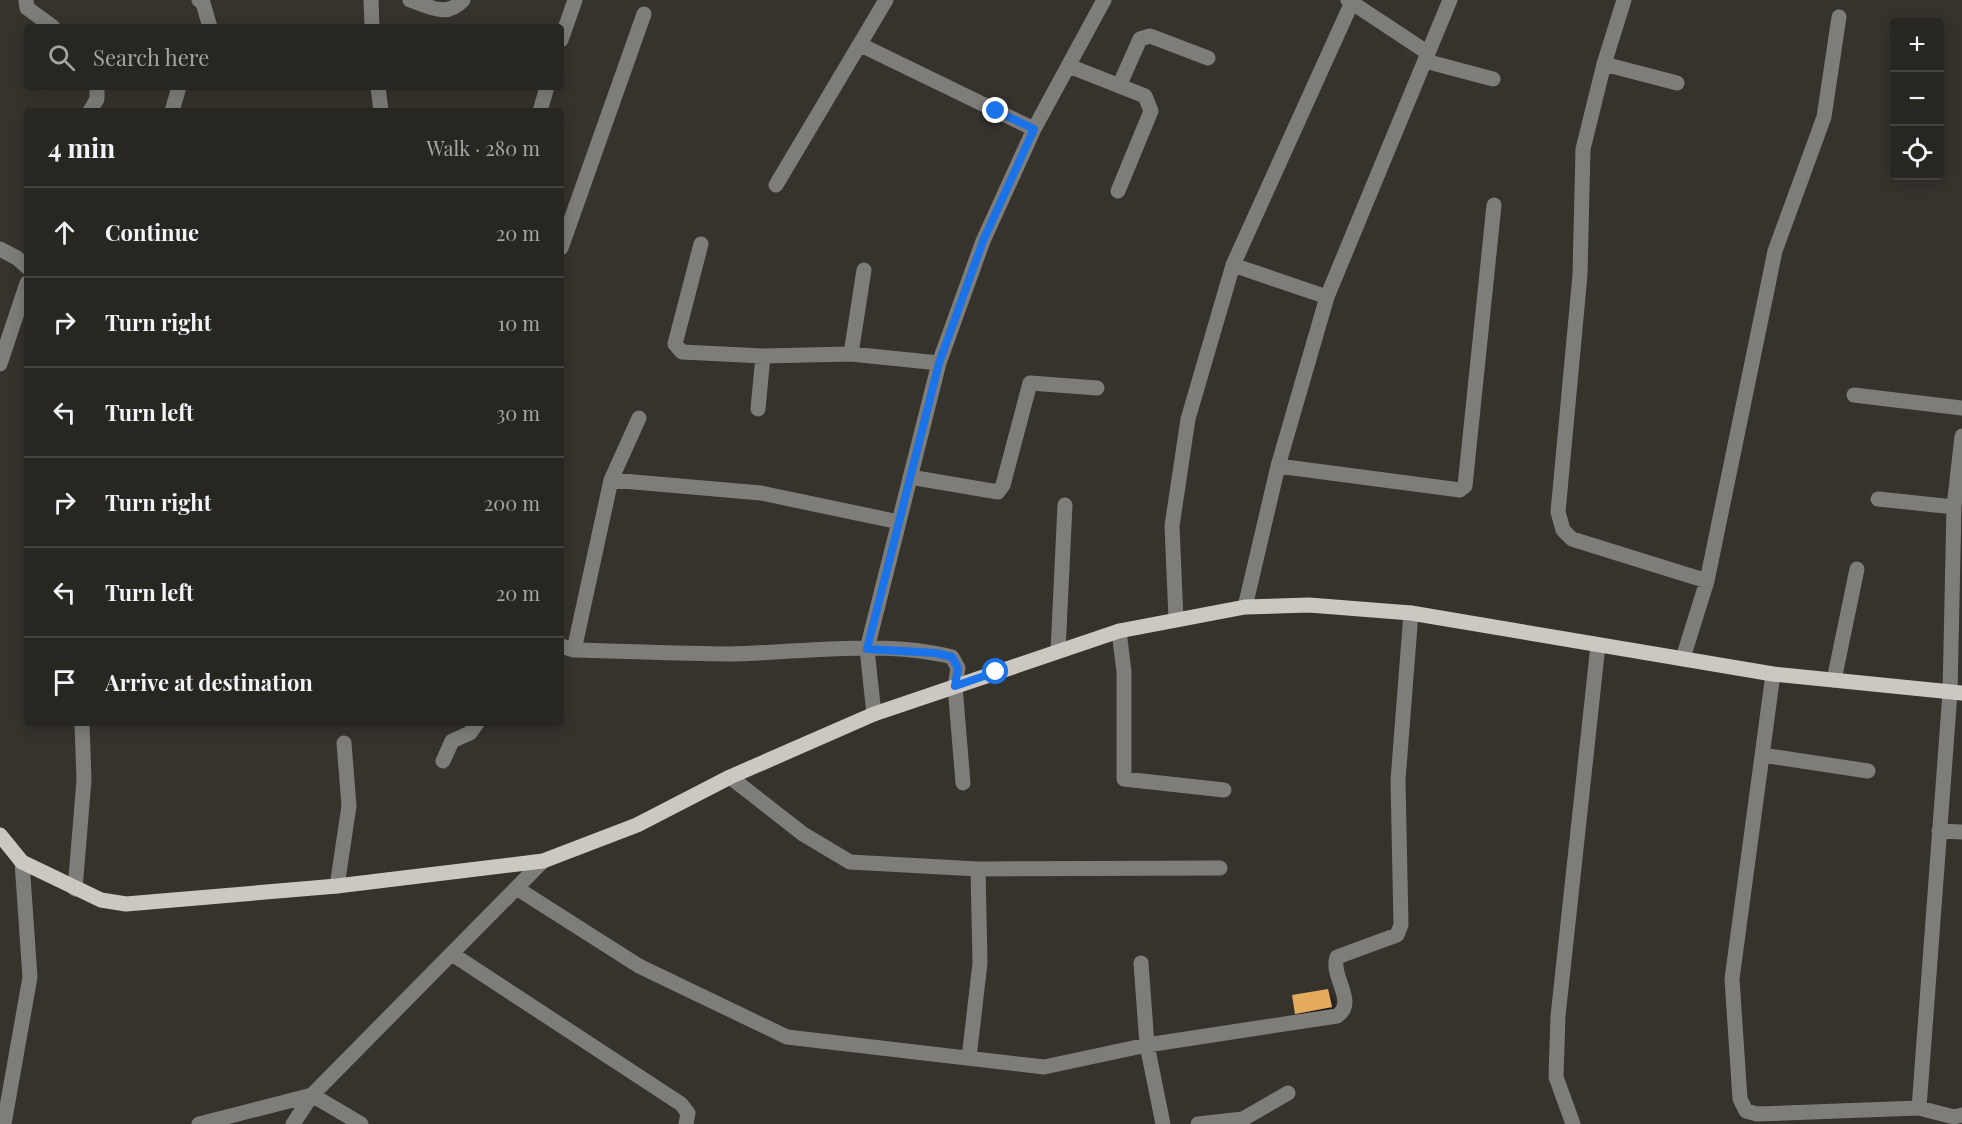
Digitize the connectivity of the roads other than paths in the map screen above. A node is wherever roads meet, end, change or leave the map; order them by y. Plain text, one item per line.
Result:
1 (26, 0) edge
2 (199, 0) edge
3 (369, 0) edge
4 (410, 0) edge
5 (463, 0) edge
6 (575, 0) edge
7 (886, 0) edge
8 (1104, 0) edge
9 (1450, 0) edge
10 (1624, 0) edge
11 (1351, 1) edge
12 (644, 14) dead end
13 (1839, 17) dead end
14 (49, 24) edge
15 (209, 24) edge
16 (372, 24) edge
17 (564, 31) edge
18 (861, 45) junction
19 (1426, 57) junction
20 (1208, 58) dead end
21 (1604, 64) junction
22 (1069, 66) junction
23 (1493, 79) dead end
24 (1677, 83) dead end
25 (1119, 86) junction
26 (97, 90) edge
27 (178, 90) edge
28 (378, 90) edge
29 (546, 90) edge
30 (92, 108) edge
31 (173, 108) edge
32 (381, 108) edge
33 (541, 108) edge
34 (1034, 129) junction
35 (776, 184) dead end
36 (1118, 191) dead end
37 (1494, 205) dead end
38 (564, 240) edge
39 (701, 244) dead end
40 (0, 249) edge
41 (24, 258) edge
42 (1233, 265) junction
43 (864, 270) dead end
44 (24, 292) edge
45 (1328, 297) junction
46 (851, 354) junction
47 (763, 356) junction
48 (939, 363) junction
49 (0, 364) edge
50 (1097, 388) dead end
51 (1854, 395) dead end
52 (1962, 408) edge
53 (758, 409) dead end
54 (639, 418) dead end
55 (1962, 436) edge
56 (1278, 466) junction
57 (910, 477) junction
58 (611, 480) junction
59 (1878, 499) dead end
60 (1065, 505) dead end
61 (1954, 507) junction
62 (899, 522) junction
63 (1857, 569) dead end
64 (1707, 581) junction
65 (1245, 607) junction
66 (1412, 614) junction
67 (1176, 619) junction
68 (1119, 631) junction
69 (1598, 645) junction
70 (568, 648) edge
71 (867, 649) junction
72 (1058, 651) junction
73 (1683, 658) junction
74 (1773, 674) junction
75 (1834, 680) junction
76 (955, 686) junction
77 (1956, 693) edge
78 (874, 714) junction
79 (82, 726) edge
80 (475, 726) edge
81 (344, 743) dead end
82 (1762, 756) junction
83 (443, 761) dead end
84 (1868, 771) dead end
85 (730, 777) junction
86 (963, 783) dead end
87 (1224, 790) dead end
88 (1939, 831) junction
89 (1962, 832) edge
90 (0, 835) edge
91 (543, 861) junction
92 (22, 862) junction
93 (1220, 868) dead end
94 (978, 869) junction
95 (337, 886) junction
96 (75, 889) junction
97 (518, 889) junction
98 (452, 954) junction
99 (1141, 963) dead end
100 (1148, 1045) junction
101 (969, 1058) junction
102 (1287, 1093) dead end
103 (312, 1095) junction
104 (1919, 1108) junction
105 (1957, 1119) edge
106 (4, 1124) edge
107 (199, 1124) edge
108 (294, 1124) edge
109 (361, 1124) edge
110 (686, 1124) edge
111 (1163, 1124) edge
112 (1198, 1124) edge
113 (1573, 1124) edge

1 - 14 street
2 - 15 street
3 - 16 street
4 - 5 street
6 - 17 street
7 - 18 street
8 - 22 street
9 - 19 street
10 - 21 street
11 - 19 street
11 - 42 street
12 - 38 street
13 - 64 street
18 - 34 street
18 - 35 street
19 - 23 street
19 - 45 street
20 - 25 street
21 - 24 street
21 - 64 street
22 - 25 street
22 - 34 street
25 - 36 street
26 - 30 street
27 - 31 street
28 - 32 street
29 - 33 street
34 - 48 street
37 - 56 street
39 - 47 street
40 - 41 street
42 - 45 street
42 - 67 street
43 - 46 street
44 - 49 street
45 - 56 street
46 - 47 street
46 - 48 street
47 - 53 street
48 - 57 street
50 - 57 street
51 - 52 street
54 - 58 street
55 - 61 street
56 - 65 street
57 - 62 street
58 - 62 street
58 - 70 street
59 - 61 street
60 - 72 street
61 - 77 street
62 - 71 street
63 - 75 street
64 - 73 street
65 - 66 main road
65 - 67 main road
66 - 69 main road
66 - 100 street
67 - 68 main road
68 - 72 main road
68 - 87 street
69 - 73 main road
69 - 113 street
70 - 71 street
71 - 76 street
71 - 78 street
72 - 76 main road
73 - 74 main road
74 - 75 main road
74 - 82 street
75 - 77 main road
76 - 78 main road
76 - 86 street
77 - 88 street
78 - 85 main road
79 - 96 street
80 - 83 street
81 - 95 street
82 - 84 street
82 - 104 street
85 - 91 main road
85 - 94 street
88 - 89 street
88 - 104 street
90 - 92 main road
91 - 95 main road
91 - 97 street
92 - 96 main road
92 - 106 street
93 - 94 street
94 - 101 street
95 - 96 main road
97 - 98 street
97 - 101 street
98 - 103 street
98 - 110 street
99 - 100 street
100 - 101 street
100 - 111 street
102 - 112 street
103 - 107 street
103 - 108 street
103 - 109 street
104 - 105 street

